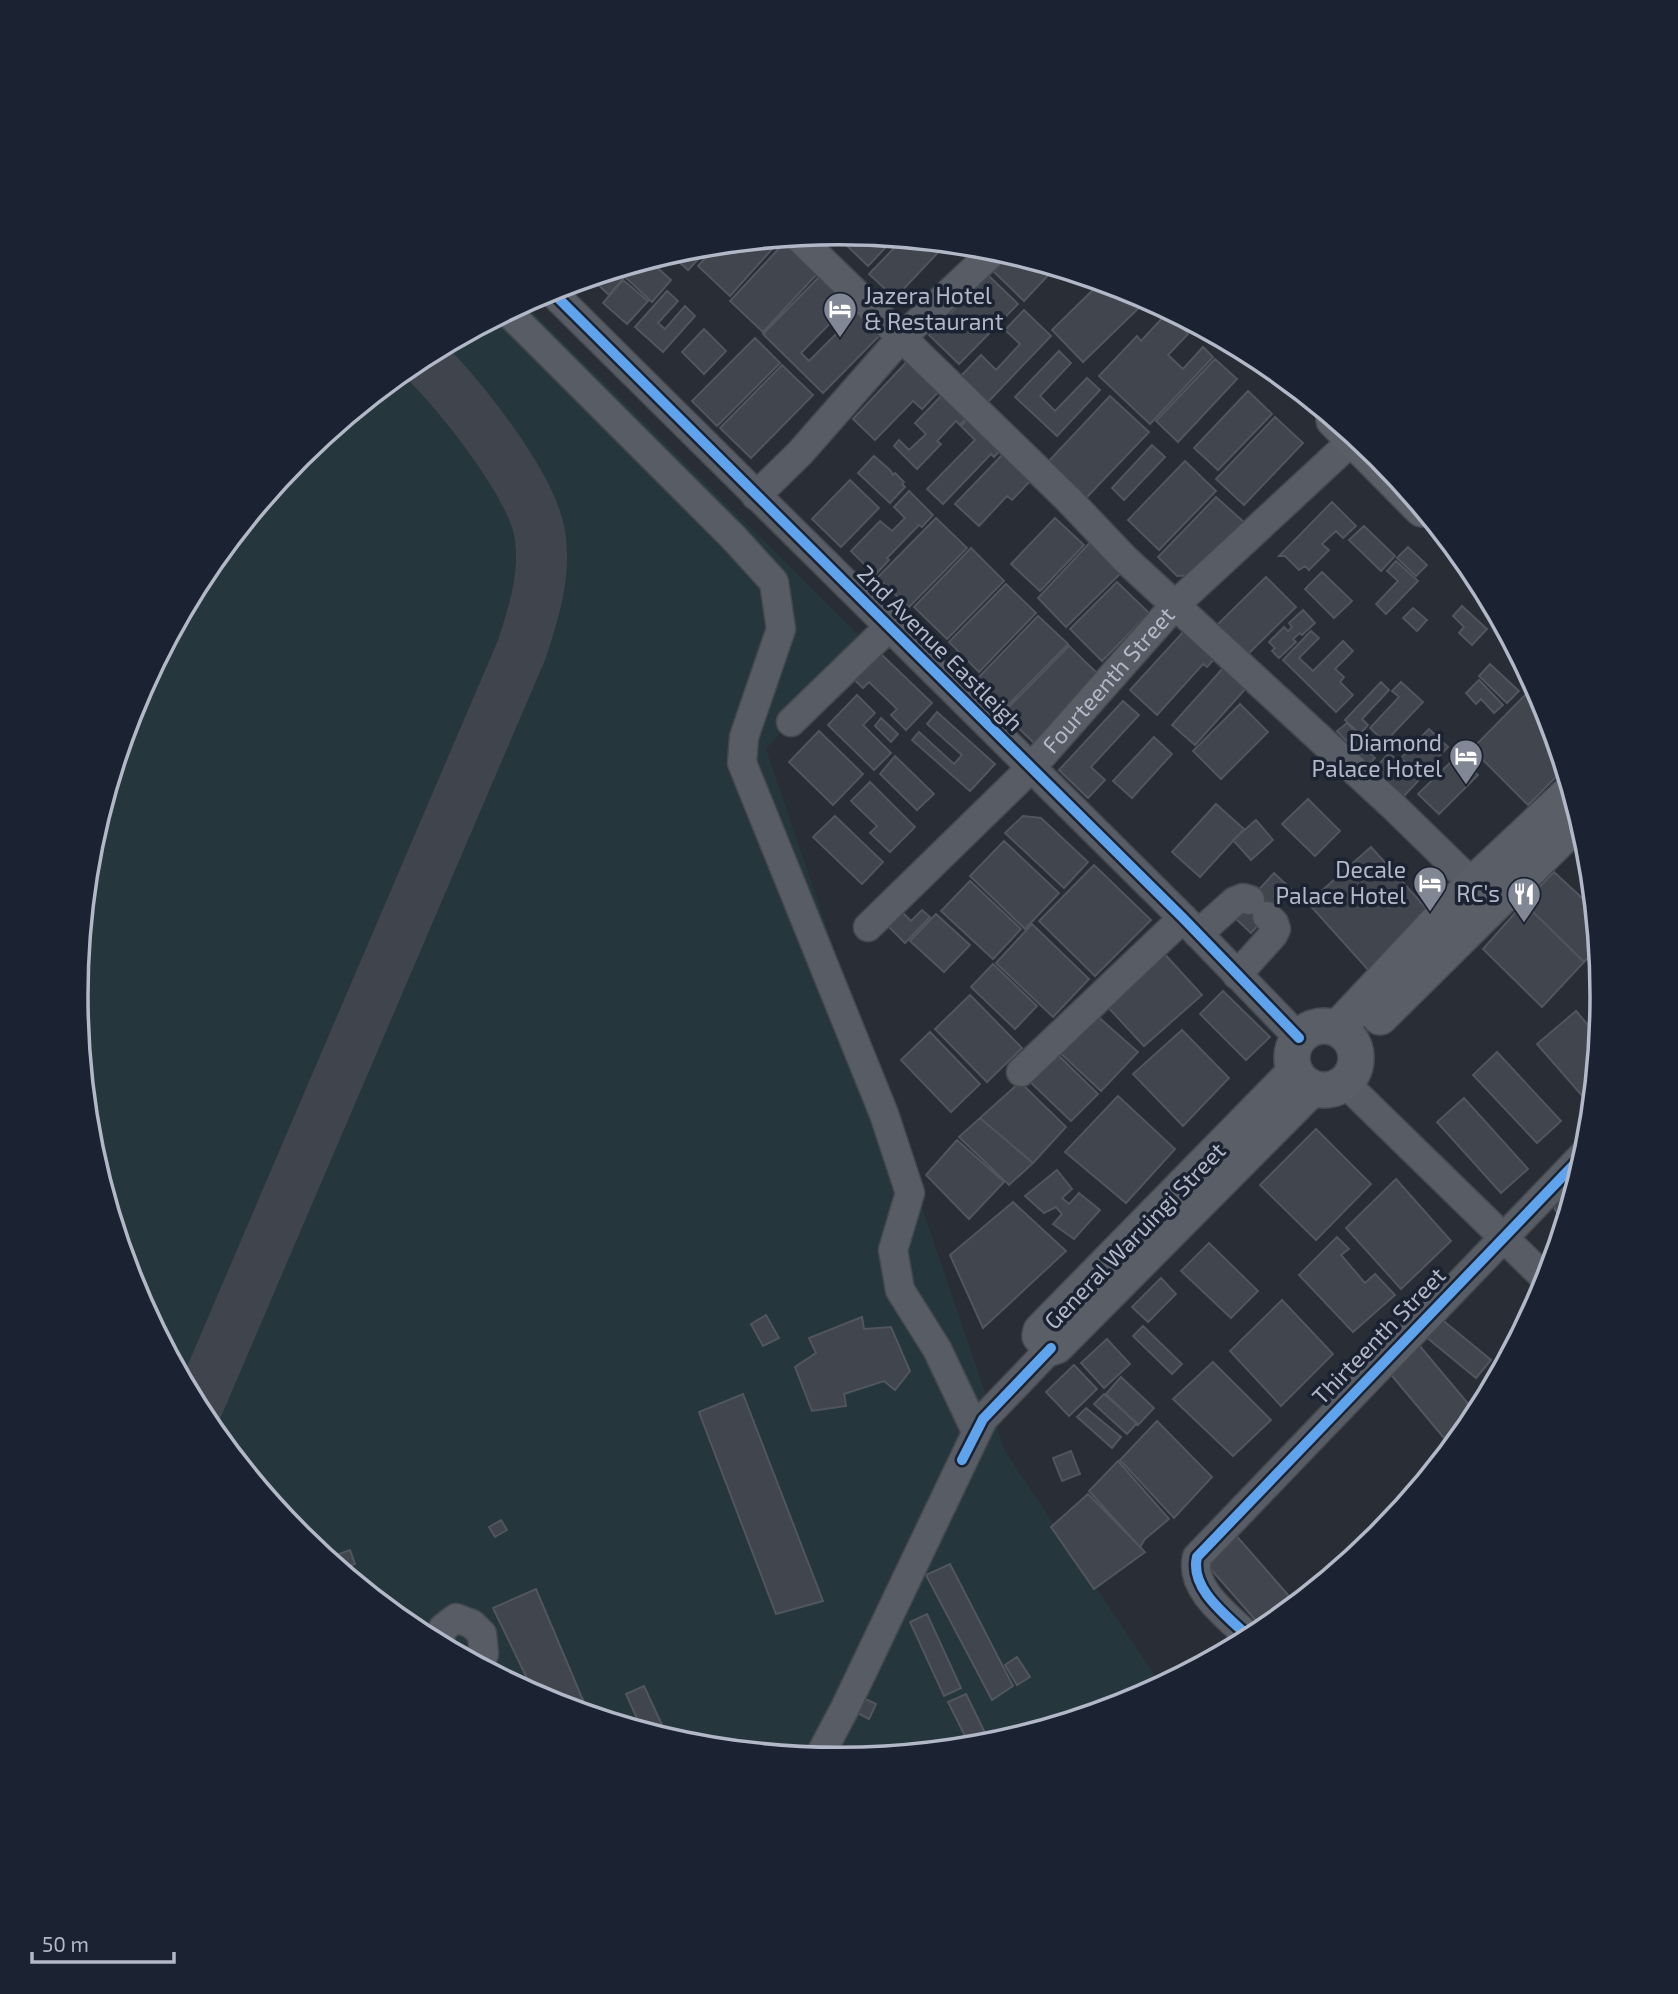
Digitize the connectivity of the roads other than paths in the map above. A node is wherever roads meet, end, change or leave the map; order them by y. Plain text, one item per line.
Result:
1 (807, 246) edge
2 (985, 260) edge
3 (560, 300) edge
4 (515, 319) edge
5 (901, 338) junction
6 (1338, 436) edge
7 (756, 496) junction
8 (1175, 605) junction
9 (890, 626) junction
10 (792, 722) dead end
11 (1031, 768) junction
12 (1564, 799) edge
13 (1571, 828) edge
14 (1474, 884) junction
15 (1191, 926) junction
16 (869, 927) dead end
17 (1237, 975) junction
18 (1346, 1036) junction
19 (1298, 1038) junction
20 (1021, 1072) dead end
21 (1317, 1081) junction
22 (1571, 1168) edge
23 (1503, 1237) junction
24 (1538, 1271) edge
25 (1051, 1348) joint
26 (976, 1431) junction
27 (1243, 1631) edge
28 (441, 1634) edge
29 (482, 1658) edge
30 (824, 1748) edge

1 - 5 street
2 - 5 street
3 - 7 street, 2nd Avenue Eastleigh
4 - 26 street
5 - 7 street
5 - 8 street
6 - 8 street, Fourteenth Street
7 - 9 street, 2nd Avenue Eastleigh
8 - 11 street, Fourteenth Street
8 - 14 street
9 - 10 street
9 - 11 street, 2nd Avenue Eastleigh
11 - 15 street, 2nd Avenue Eastleigh
11 - 16 street, Fourteenth Street
12 - 14 main road
13 - 18 main road
14 - 18 main road
15 - 17 street, 2nd Avenue Eastleigh
15 - 17 street
15 - 20 street
17 - 19 street, 2nd Avenue Eastleigh
18 - 19 main road
18 - 21 main road
19 - 21 main road
21 - 23 street
21 - 25 main road, General Waruingi Street
22 - 23 street, Thirteenth Street
23 - 24 street
23 - 27 street, Thirteenth Street
25 - 26 street
26 - 30 street
28 - 29 street

